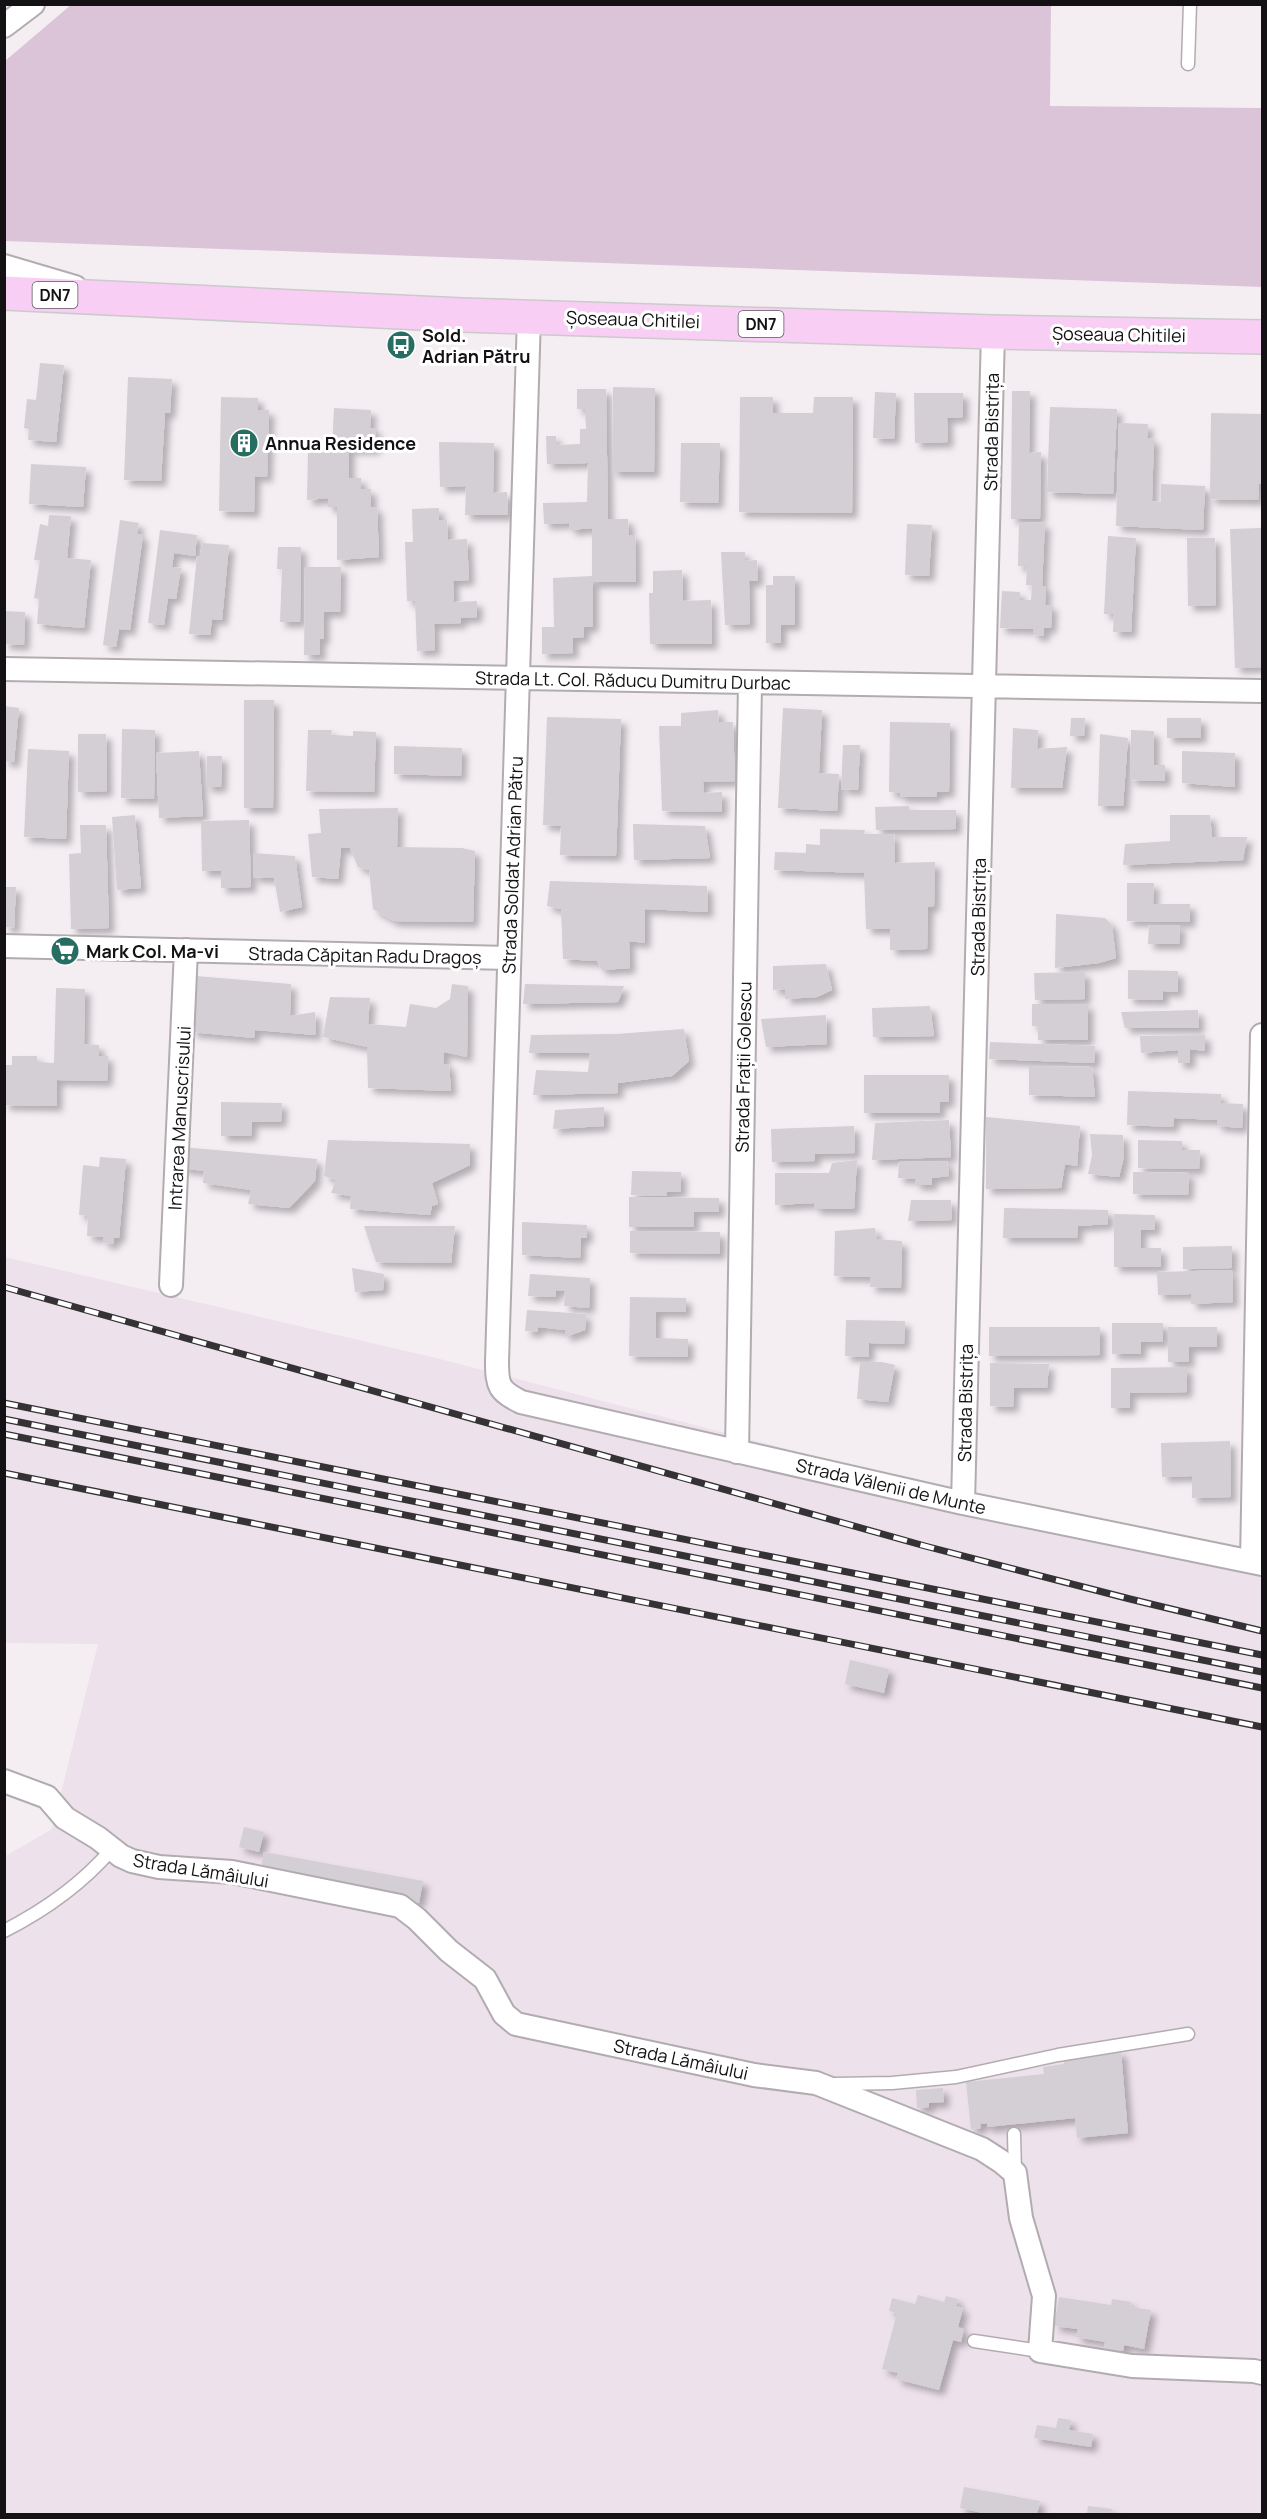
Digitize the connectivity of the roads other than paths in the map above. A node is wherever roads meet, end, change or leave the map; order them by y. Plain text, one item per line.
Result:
1 (33, 4) edge
2 (1190, 4) edge
3 (4, 26) edge
4 (1188, 64) dead end
5 (4, 266) edge
6 (4, 293) edge
7 (105, 296) junction
8 (529, 316) junction
9 (993, 332) junction
10 (1263, 337) edge
11 (4, 669) edge
12 (518, 678) junction
13 (750, 683) junction
14 (984, 688) junction
15 (1263, 691) edge
16 (4, 946) edge
17 (186, 950) junction
18 (509, 958) junction
19 (1263, 1035) edge
20 (171, 1285) dead end
21 (521, 1402) joint
22 (737, 1452) junction
23 (963, 1503) junction
24 (1257, 1563) edge
25 (4, 1781) edge
26 (111, 1850) junction
27 (4, 1931) edge
28 (1188, 2034) dead end
29 (816, 2083) junction
30 (1014, 2134) dead end
31 (1015, 2173) junction
32 (974, 2341) dead end
33 (1040, 2351) junction
34 (1263, 2373) edge

1 - 3 street
2 - 4 lane
5 - 7 street
6 - 7 main road, Șoseaua Chitilei / DN7
7 - 8 main road, Șoseaua Chitilei / DN7
8 - 9 main road, Șoseaua Chitilei / DN7
8 - 12 street, Strada Soldat Adrian Pătru
9 - 10 main road, Șoseaua Chitilei / DN7
9 - 14 street, Strada Bistrița
11 - 12 street, Strada Lt. Col. Răducu Dumitru Durbac
12 - 13 street, Strada Lt. Col. Răducu Dumitru Durbac
12 - 18 street, Strada Soldat Adrian Pătru
13 - 14 street, Strada Lt. Col. Răducu Dumitru Durbac
13 - 22 street, Strada Frații Golescu
14 - 15 street, Strada Lt. Col. Răducu Dumitru Durbac
14 - 23 street, Strada Bistrița
16 - 17 street, Strada Căpitan Radu Dragoș
17 - 18 street, Strada Căpitan Radu Dragoș
17 - 20 street, Intrarea Manuscrisului
18 - 21 street, Strada Soldat Adrian Pătru
19 - 24 street
21 - 22 street, Strada Vălenii de Munte
22 - 23 street, Strada Vălenii de Munte
23 - 24 street, Strada Vălenii de Munte
25 - 26 street, Strada Lămâiului
26 - 27 lane
26 - 29 street, Strada Lămâiului
28 - 29 lane
29 - 31 street, Strada Lămâiului
30 - 31 lane
31 - 33 street
32 - 33 lane
33 - 34 street

